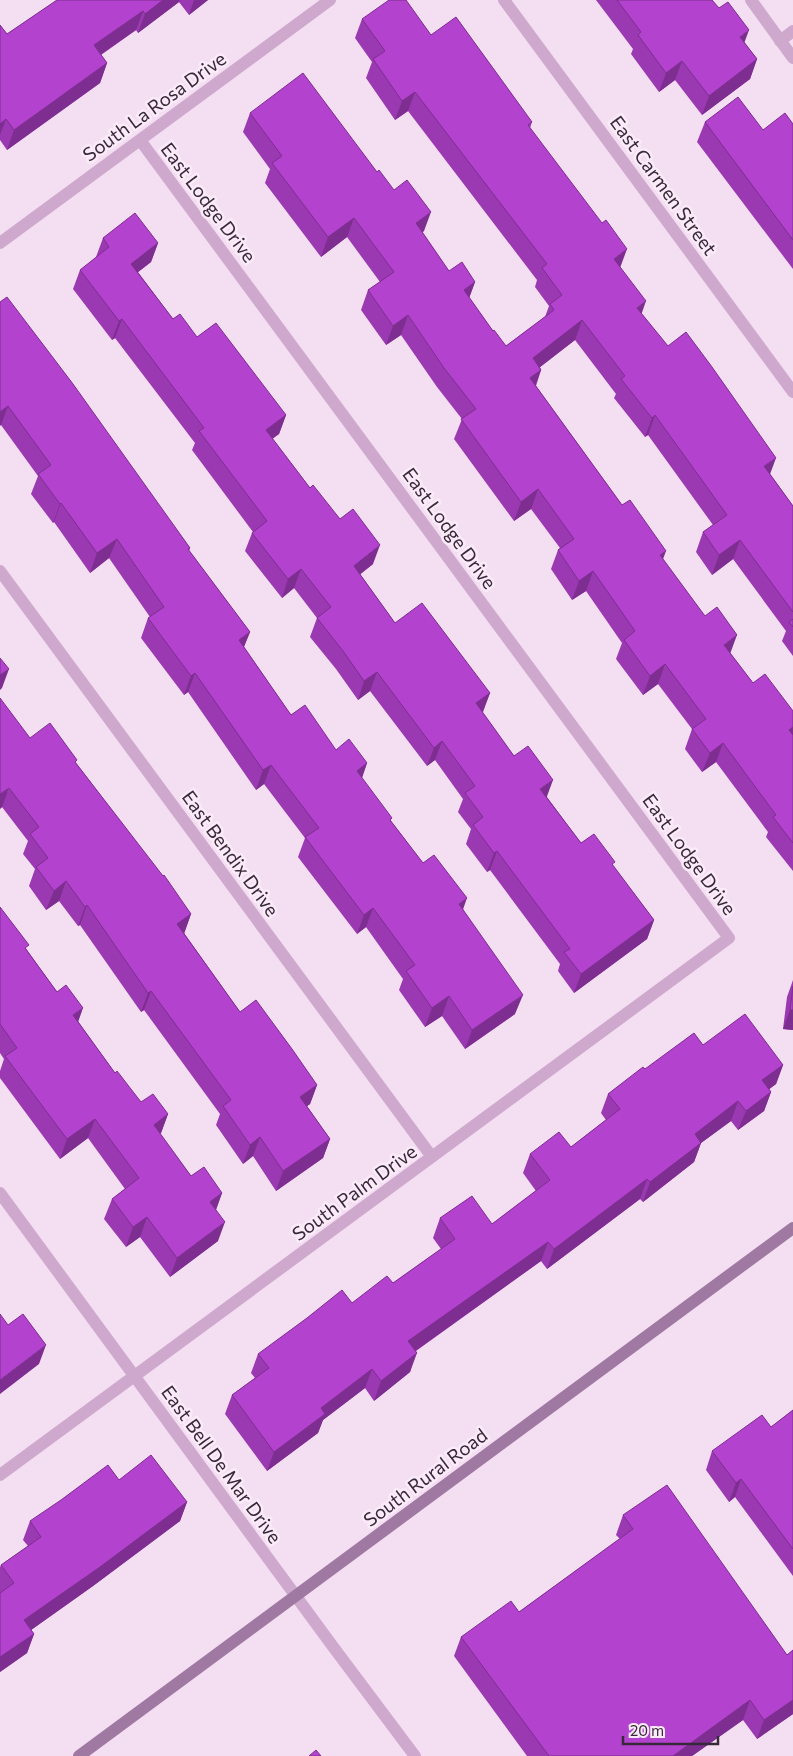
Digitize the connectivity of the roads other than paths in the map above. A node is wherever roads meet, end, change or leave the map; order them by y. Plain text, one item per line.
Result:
1 (330, 0) edge
2 (504, 0) edge
3 (751, 0) edge
4 (793, 31) edge
5 (780, 41) junction
6 (793, 58) edge
7 (140, 140) junction
8 (0, 243) edge
9 (793, 392) edge
10 (0, 572) edge
11 (729, 938) joint
12 (432, 1157) junction
13 (0, 1193) edge
14 (793, 1228) edge
15 (135, 1376) junction
16 (0, 1475) edge
17 (296, 1596) junction
18 (79, 1756) edge
19 (415, 1756) edge

1 - 7 street, South La Rosa Drive
2 - 9 street, East Carmen Street
3 - 5 street
4 - 5 street
5 - 6 street
7 - 8 street, South La Rosa Drive
7 - 11 street, East Lodge Drive
10 - 12 street, East Bendix Drive
11 - 12 street, South Palm Drive
12 - 15 street, South Palm Drive
13 - 15 street, East Bell De Mar Drive
14 - 17 main road, South Rural Road
15 - 16 street, South Palm Drive
15 - 17 street, East Bell De Mar Drive
17 - 18 main road, South Rural Road
17 - 19 street, East Bell De Mar Drive

